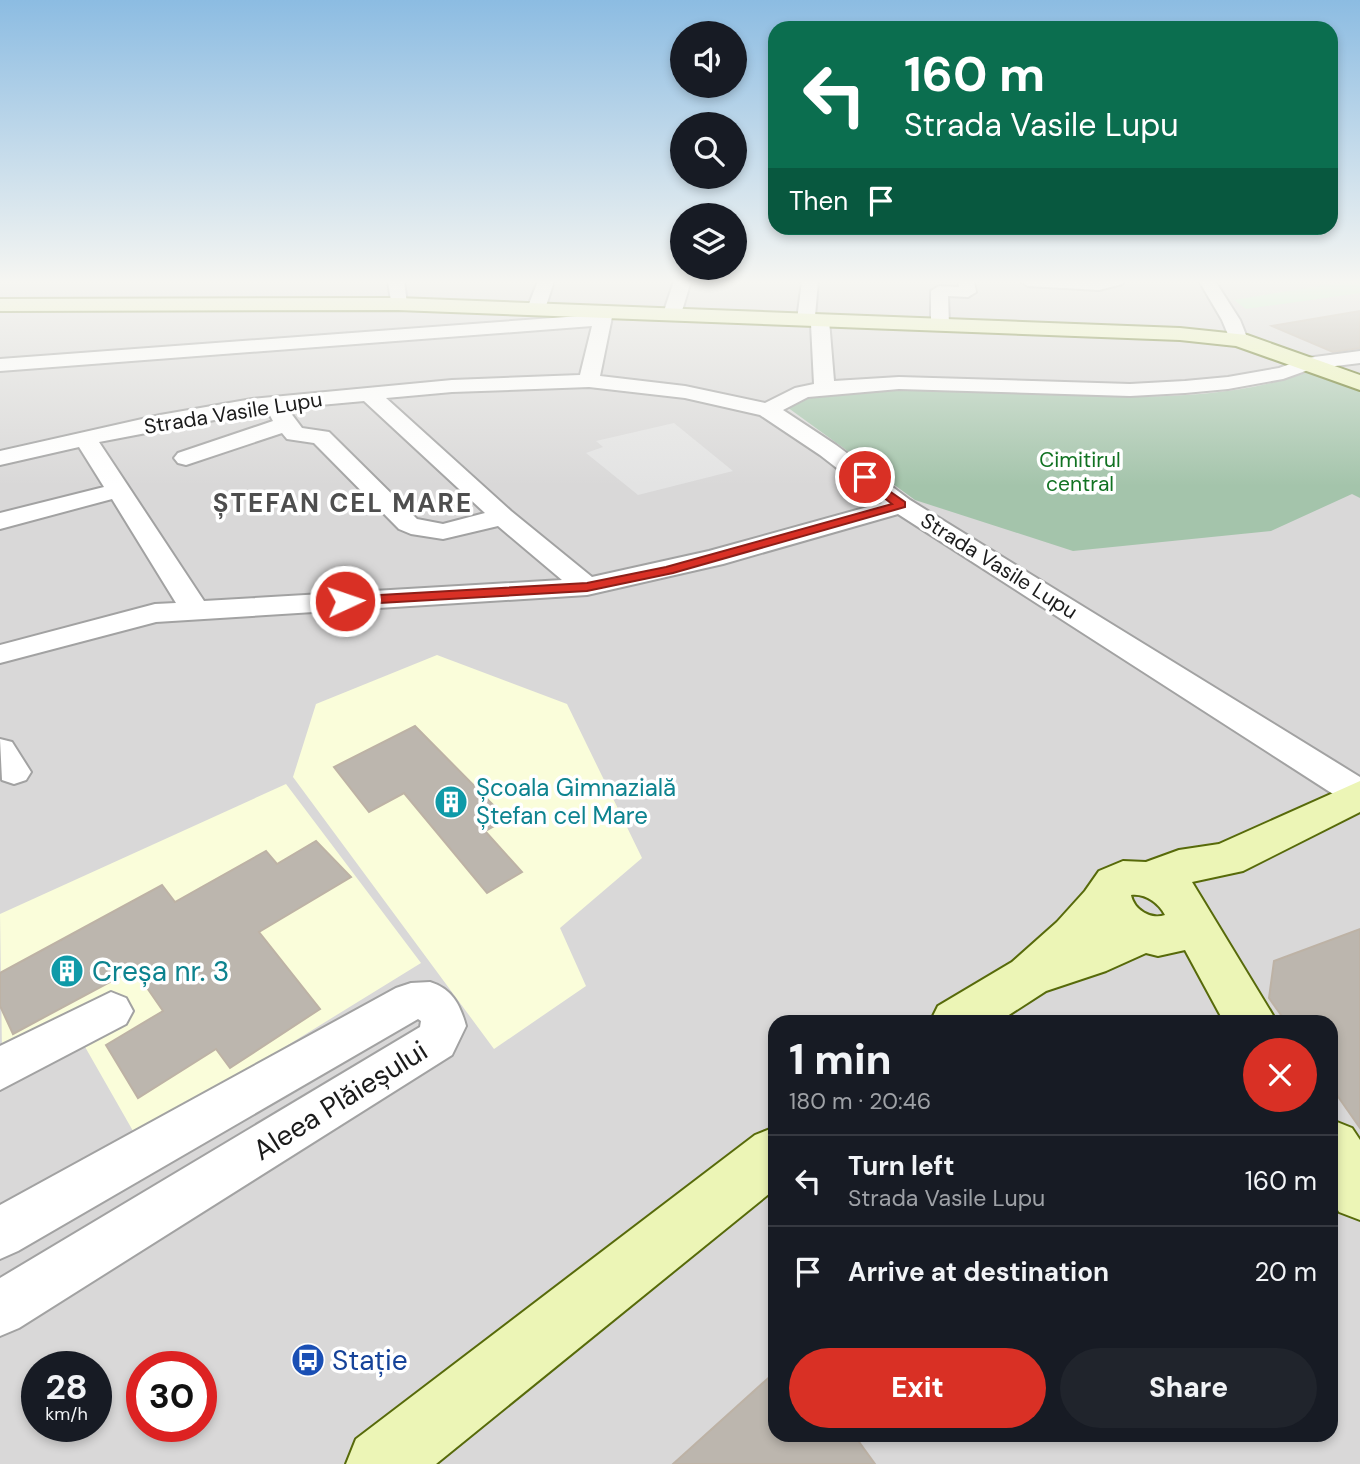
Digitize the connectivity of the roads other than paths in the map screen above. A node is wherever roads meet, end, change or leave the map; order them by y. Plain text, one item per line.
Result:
1 (193, 349) edge
2 (596, 349) edge
3 (818, 349) edge
4 (1265, 349) edge
5 (1360, 357) edge
6 (0, 365) edge
7 (1307, 365) junction
8 (589, 381) junction
9 (1360, 383) edge
10 (824, 388) junction
11 (369, 394) junction
12 (275, 402) junction
13 (768, 410) junction
14 (286, 424) junction
15 (85, 438) junction
16 (0, 458) edge
17 (186, 458) dead end
18 (119, 490) junction
19 (901, 505) junction
20 (502, 516) junction
21 (0, 521) edge
22 (587, 587) junction
23 (195, 610) junction
24 (0, 654) edge
25 (1360, 794) edge
26 (1227, 859) junction
27 (1148, 879) junction
28 (1107, 898) junction
29 (1167, 923) junction
30 (1029, 976) junction
31 (111, 1011) dead end
32 (967, 1015) edge
33 (1243, 1015) edge
34 (0, 1069) edge
35 (1338, 1156) edge
36 (768, 1160) edge
37 (1360, 1191) edge
38 (0, 1233) edge
39 (0, 1309) edge
40 (381, 1464) edge

1 - 6 street
2 - 8 street
3 - 10 street
4 - 7 street
5 - 7 street
7 - 9 street
7 - 10 street
8 - 11 street, Strada Vasile Lupu
8 - 13 street, Strada Vasile Lupu
10 - 13 street
11 - 12 street, Strada Vasile Lupu
11 - 20 street
12 - 14 street
12 - 15 street, Strada Vasile Lupu
13 - 19 street, Strada Vasile Lupu
14 - 17 street
14 - 20 street
15 - 16 street, Strada Vasile Lupu
15 - 18 street
18 - 21 street
18 - 23 street
19 - 22 street
19 - 25 street, Strada Vasile Lupu
20 - 22 street
22 - 23 street
23 - 24 street
25 - 26 street
26 - 27 street
26 - 29 street
27 - 28 street
27 - 29 street
28 - 29 street
28 - 30 street
29 - 30 street
29 - 33 street
30 - 32 street
31 - 34 street
35 - 37 street
36 - 40 street
38 - 39 street, Aleea Plăieșului

